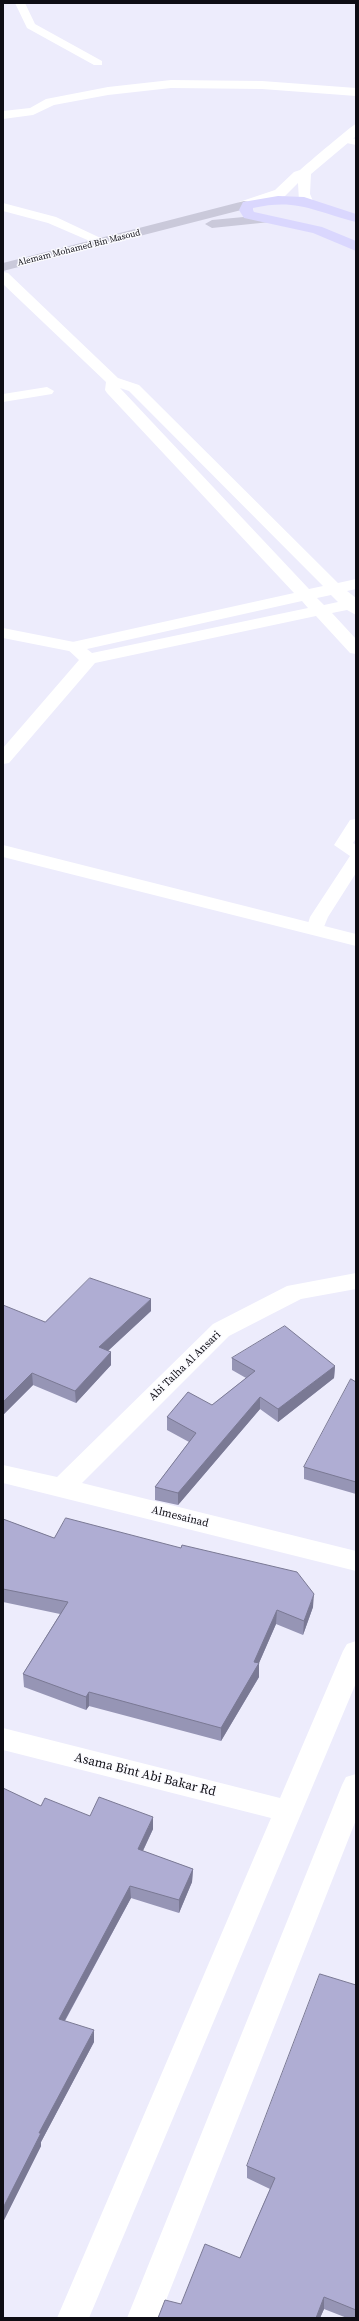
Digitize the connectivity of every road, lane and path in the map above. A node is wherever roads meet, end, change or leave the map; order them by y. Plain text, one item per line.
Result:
1 (20, 3) edge
2 (98, 63) dead end
3 (356, 92) edge
4 (3, 115) edge
5 (356, 128) edge
6 (351, 141) edge
7 (305, 172) junction
8 (306, 201) junction
9 (3, 206) edge
10 (356, 218) edge
11 (265, 219) junction
12 (155, 228) junction
13 (103, 242) junction
14 (356, 247) edge
15 (3, 267) edge
16 (3, 276) edge
17 (113, 381) junction
18 (47, 391) dead end
19 (3, 398) edge
20 (356, 584) edge
21 (336, 588) junction
22 (307, 595) junction
23 (354, 606) edge
24 (320, 610) junction
25 (3, 633) edge
26 (74, 647) junction
27 (356, 649) edge
28 (89, 659) junction
29 (3, 758) edge
30 (356, 824) edge
31 (3, 851) edge
32 (356, 852) edge
33 (356, 859) edge
34 (315, 930) junction
35 (356, 940) edge
36 (356, 1281) edge
37 (3, 1474) edge
38 (62, 1487) junction
39 (356, 1561) edge
40 (356, 1652) edge
41 (3, 1739) edge
42 (356, 1785) edge
43 (287, 1811) junction
44 (347, 1833) edge
45 (73, 2318) edge
46 (143, 2318) edge

1 - 2 lane
3 - 4 street
5 - 6 street
6 - 7 street
7 - 8 street
7 - 12 street, Alemam Mohamed Bin Masoud
8 - 10 main road
8 - 11 main road
9 - 13 lane
11 - 12 street, Alemam Mohamed Bin Masoud
11 - 14 main road
12 - 13 street, Alemam Mohamed Bin Masoud
13 - 15 street, Alemam Mohamed Bin Masoud
16 - 17 street
17 - 21 street
17 - 22 street
18 - 19 lane
20 - 21 street
21 - 22 street
21 - 23 street
22 - 24 street
22 - 26 street
23 - 24 street
24 - 27 street
24 - 28 street
25 - 26 lane
26 - 28 street
28 - 29 street
30 - 32 lane
31 - 34 street
33 - 34 lane
34 - 35 street
36 - 38 street, Abi Talha Al Ansari
37 - 38 street, Almesainad
38 - 39 street, Almesainad
40 - 43 street
41 - 43 street, Asama Bint Abi Bakar Rd
42 - 44 street
43 - 45 street
44 - 46 street

